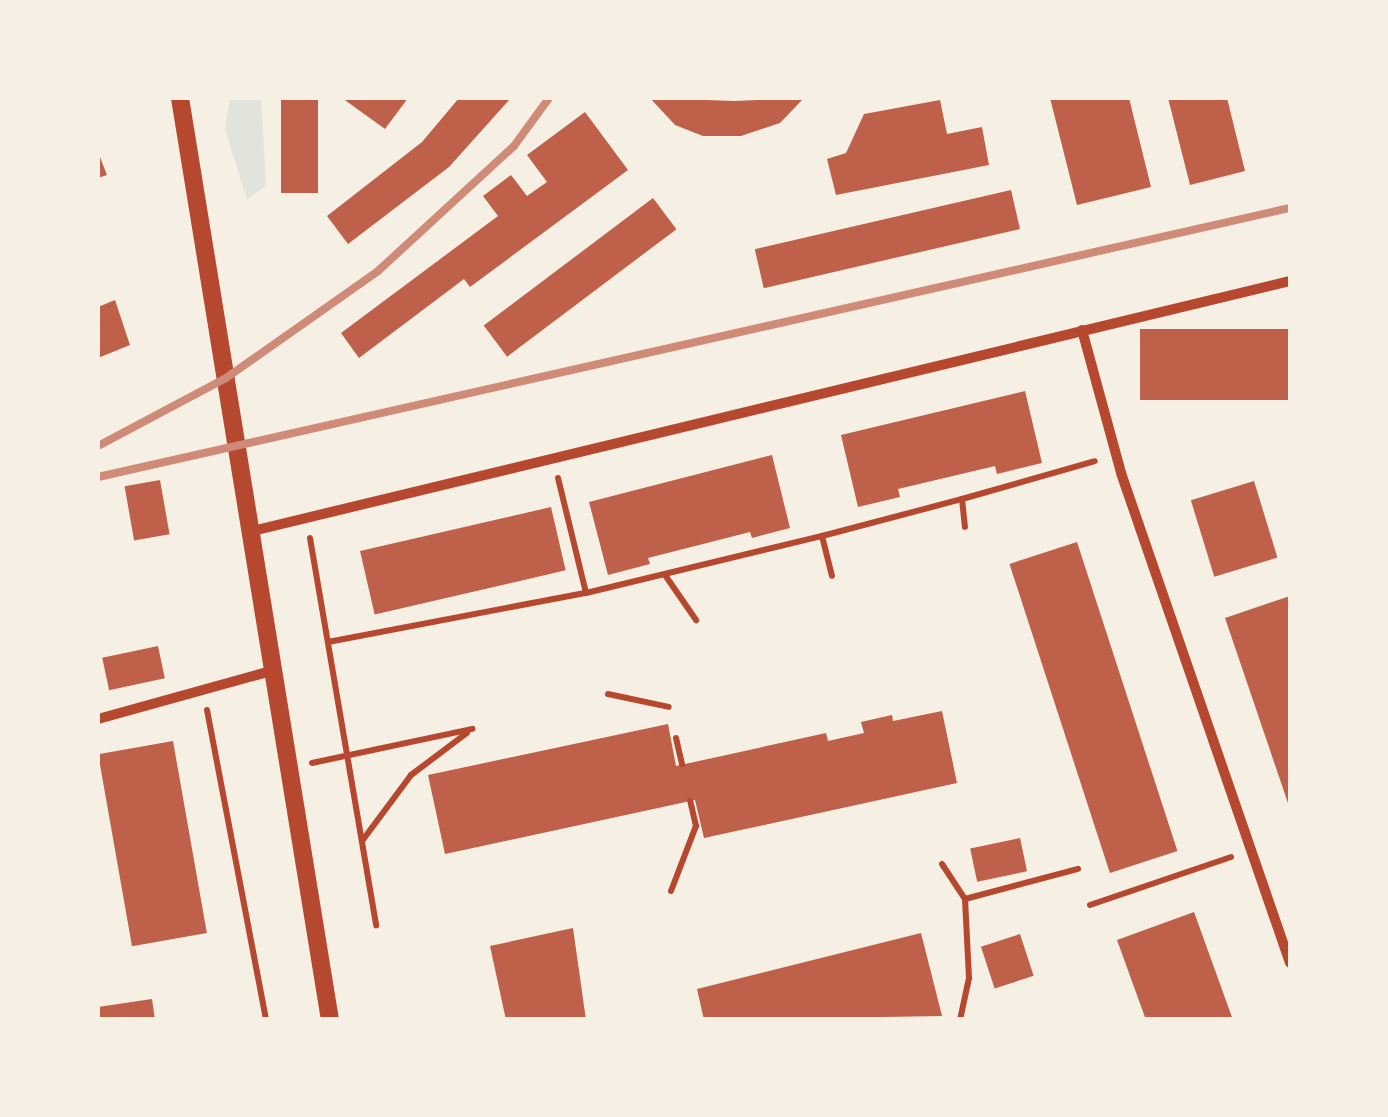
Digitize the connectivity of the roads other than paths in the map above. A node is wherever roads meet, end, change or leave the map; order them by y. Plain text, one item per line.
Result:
1 (180, 98) edge
2 (1290, 282) edge
3 (1082, 330) junction
4 (252, 531) junction
5 (275, 670) junction
6 (98, 719) edge
7 (1290, 963) edge
8 (330, 1020) edge

1 - 4 street
2 - 3 street
3 - 4 street
3 - 7 street
4 - 5 street
5 - 6 street
5 - 8 street

